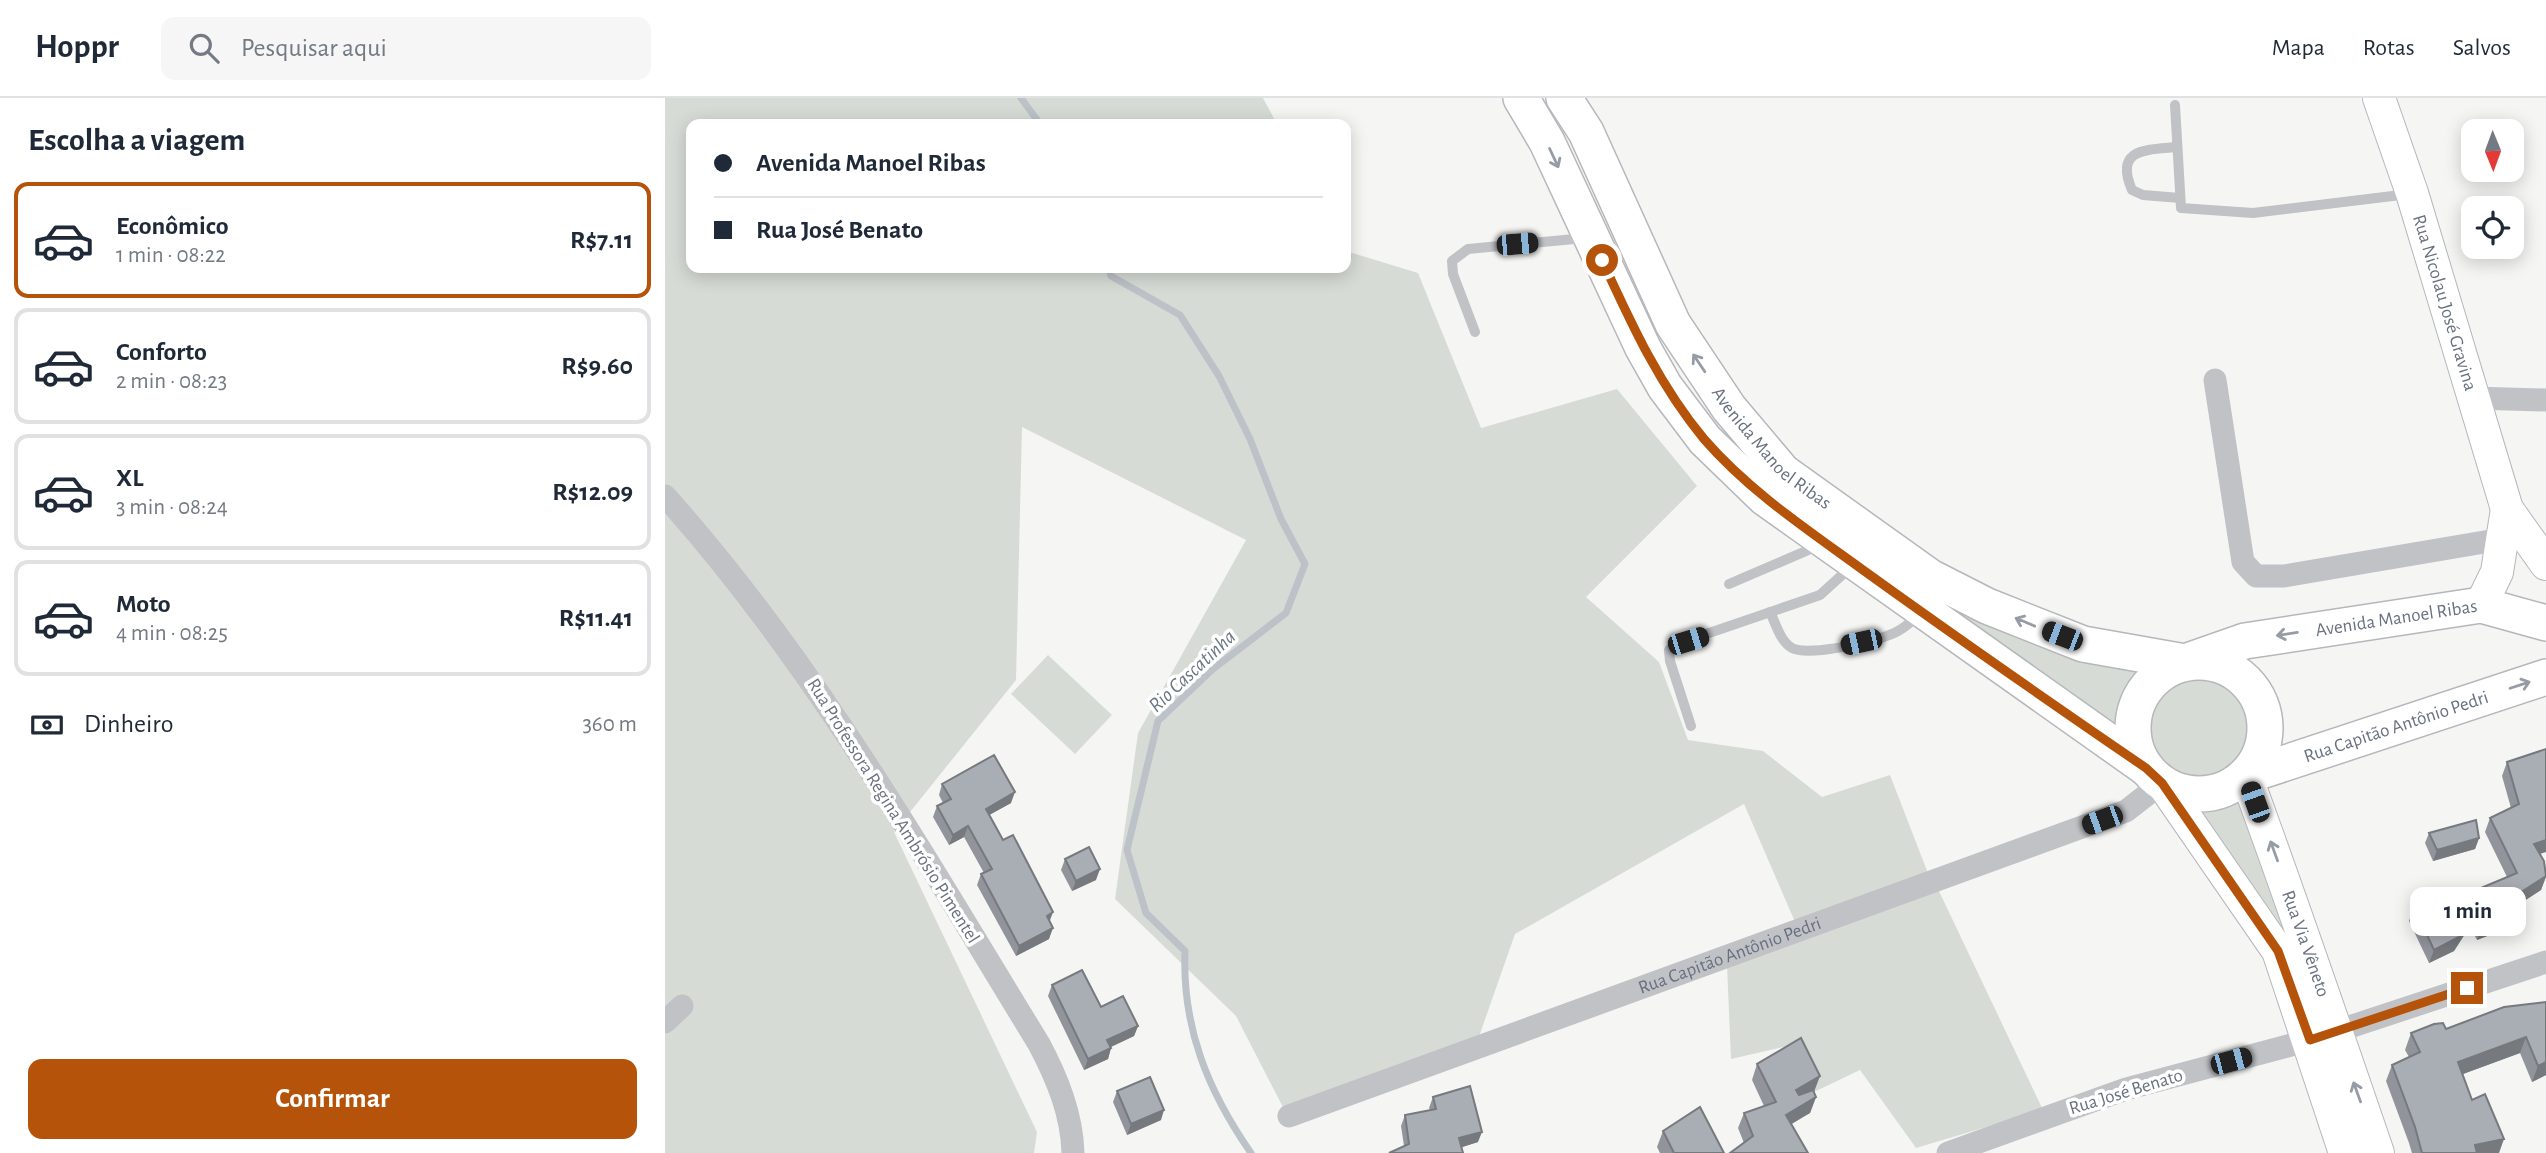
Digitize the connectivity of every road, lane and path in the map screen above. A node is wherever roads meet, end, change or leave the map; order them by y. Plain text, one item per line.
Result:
1 (1521, 98) edge
2 (1564, 98) edge
3 (2379, 98) edge
4 (2175, 105) dead end
5 (2178, 147) junction
6 (2412, 193) junction
7 (2180, 198) junction
8 (1591, 237) junction
9 (1475, 332) dead end
10 (2215, 380) dead end
11 (2472, 398) junction
12 (2546, 400) edge
13 (665, 496) edge
14 (2505, 524) junction
15 (1826, 542) junction
16 (1855, 564) junction
17 (2546, 564) edge
18 (1729, 584) dead end
19 (2481, 605) junction
20 (1770, 612) junction
21 (1922, 612) junction
22 (2546, 623) edge
23 (2245, 640) junction
24 (2121, 652) junction
25 (2185, 662) junction
26 (2546, 677) edge
27 (1692, 726) dead end
28 (2154, 776) junction
29 (2246, 776) junction
30 (2546, 962) edge
31 (682, 1006) dead end
32 (665, 1022) edge
33 (2322, 1036) junction
34 (1289, 1116) dead end
35 (1073, 1153) edge
36 (1948, 1153) edge
37 (2345, 1153) edge
38 (2378, 1153) edge

1 -> 8 main road, Avenida Manoel Ribas
24 -> 2 main road, Avenida Manoel Ribas
3 - 6 main road, Rua Nicolau José Gravina
4 - 5 lane
5 - 7 lane
5 - 7 lane
6 - 7 lane
6 - 11 main road, Rua Nicolau José Gravina
8 - 9 lane
8 - 15 main road, Avenida Manoel Ribas
10 - 14 street
11 - 12 street
11 - 14 main road, Rua Nicolau José Gravina
13 - 35 street, Rua Professora Regina Ambrósio Pimentel
14 - 17 main road, Rua Nicolau José Gravina
14 - 19 main road, Rua Nicolau José Gravina
15 - 16 main road, Avenida Manoel Ribas
15 - 18 lane
16 - 20 lane
16 - 21 main road, Avenida Manoel Ribas
19 - 22 main road, Avenida Manoel Ribas
19 -> 23 main road, Avenida Manoel Ribas
20 - 21 lane
20 - 27 lane
21 - 28 main road, Avenida Manoel Ribas
23 - 24 main road, Avenida Manoel Ribas
23 - 25 main road, Avenida Manoel Ribas
24 - 25 main road, Avenida Manoel Ribas
25 - 28 main road
25 - 29 main road
29 -> 26 main road, Rua Capitão Antônio Pedri
28 - 29 main road
28 - 33 main road, Rua Via Vêneto
28 - 34 street, Rua Capitão Antônio Pedri
33 -> 29 main road, Rua Via Vêneto
30 - 33 street, Rua José Benato
31 - 32 street
33 - 36 street, Rua José Benato
33 - 37 main road, Rua Via Vêneto
38 -> 33 main road, Rua Via Vêneto

